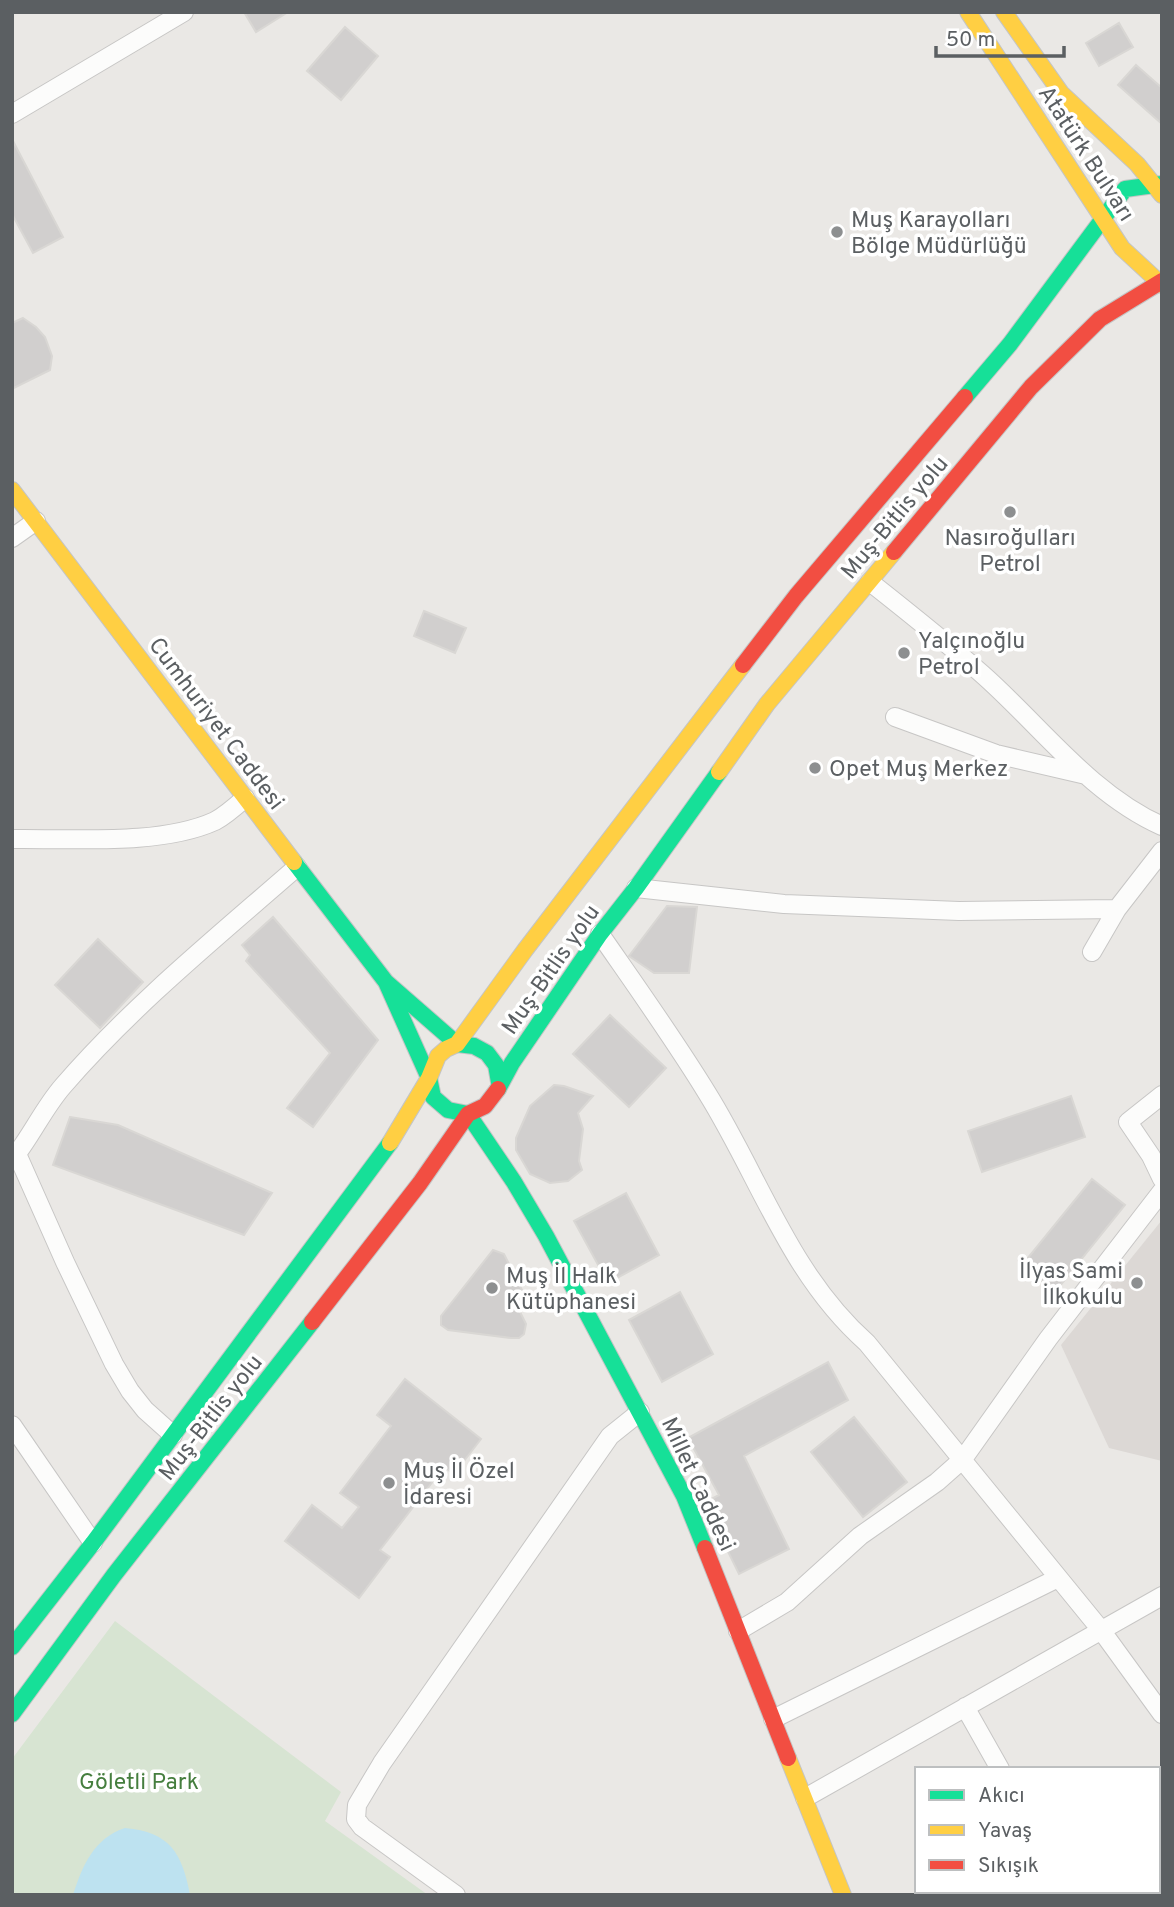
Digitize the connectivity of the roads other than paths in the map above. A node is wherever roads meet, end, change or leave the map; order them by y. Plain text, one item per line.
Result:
1 (184, 12) edge
2 (968, 12) edge
3 (1004, 12) edge
4 (12, 114) edge
5 (1159, 188) edge
6 (1101, 219) junction
7 (1161, 283) edge
8 (12, 490) edge
9 (36, 521) junction
10 (12, 538) edge
11 (870, 582) junction
12 (895, 717) dead end
13 (1086, 775) junction
14 (245, 798) junction
15 (1162, 826) edge
16 (12, 839) edge
17 (1162, 851) edge
18 (297, 867) junction
19 (636, 888) junction
20 (1117, 909) junction
21 (600, 933) junction
22 (1092, 952) dead end
23 (386, 982) junction
24 (457, 1044) junction
25 (429, 1078) junction
26 (499, 1082) junction
27 (1162, 1095) edge
28 (468, 1114) junction
29 (1157, 1155) edge
30 (15, 1157) edge
31 (1162, 1179) edge
32 (1162, 1191) edge
33 (640, 1412) junction
34 (12, 1425) edge
35 (173, 1435) junction
36 (963, 1459) junction
37 (93, 1544) junction
38 (1058, 1578) junction
39 (1162, 1596) edge
40 (1101, 1630) junction
41 (738, 1631) junction
42 (12, 1647) edge
43 (965, 1707) junction
44 (12, 1714) edge
45 (1162, 1714) edge
46 (773, 1719) junction
47 (999, 1767) edge
48 (805, 1798) junction
49 (456, 1895) edge
50 (844, 1895) edge

1 - 4 street
2 - 6 main road, Atatürk Bulvarı
3 - 5 main road, Atatürk Bulvarı
5 - 6 main road, Muş-Bitlis yolu
6 - 7 main road, Atatürk Bulvarı
6 - 24 main road, Muş-Bitlis yolu
7 - 11 main road, Muş-Bitlis yolu
8 - 9 main road, Cumhuriyet Caddesi
9 - 10 street
9 - 14 main road, Cumhuriyet Caddesi
11 - 13 street
11 - 19 main road, Muş-Bitlis yolu
12 - 13 street
13 - 15 street
14 - 16 street
14 - 18 main road, Cumhuriyet Caddesi
17 - 20 street
18 - 23 main road, Cumhuriyet Caddesi
18 - 30 street
19 - 20 street
19 - 21 main road, Muş-Bitlis yolu
20 - 22 street
21 - 26 main road, Muş-Bitlis yolu
21 - 36 street
23 - 24 main road, Cumhuriyet Caddesi
23 - 25 main road, Cumhuriyet Caddesi
24 - 25 main road, Muş-Bitlis yolu
24 - 26 main road, Cumhuriyet Caddesi
25 - 28 main road, Cumhuriyet Caddesi
25 - 35 main road, Muş-Bitlis yolu
26 - 28 main road, Muş-Bitlis yolu
27 - 29 street
28 - 33 main road, Millet Caddesi
28 - 44 main road, Muş-Bitlis yolu
29 - 31 street
30 - 35 street
32 - 36 street
33 - 41 main road, Millet Caddesi
33 - 49 street
34 - 37 street
35 - 37 main road, Muş-Bitlis yolu
36 - 38 street
36 - 41 street
37 - 42 main road, Muş-Bitlis yolu
38 - 40 street
38 - 46 street
39 - 40 street
40 - 43 street
40 - 45 street
41 - 46 main road, Millet Caddesi
43 - 47 street
43 - 48 street
46 - 48 main road, Millet Caddesi
48 - 50 main road, Millet Caddesi

